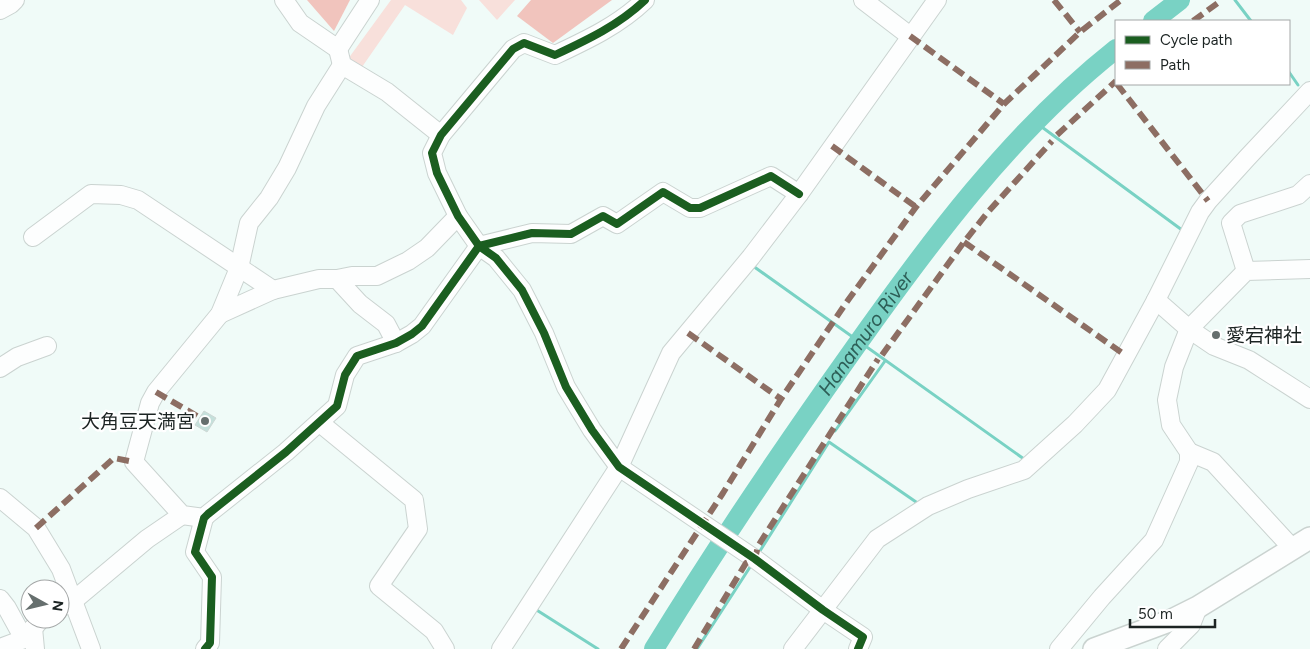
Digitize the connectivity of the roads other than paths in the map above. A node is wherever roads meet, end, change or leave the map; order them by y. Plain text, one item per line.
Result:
1 (15, 0) edge
2 (284, 0) edge
3 (370, 0) edge
4 (645, 0) edge
5 (863, 0) edge
6 (937, 0) edge
7 (0, 10) edge
8 (910, 36) junction
9 (340, 57) junction
10 (1310, 91) edge
11 (441, 135) junction
12 (1310, 184) edge
13 (799, 194) junction
14 (458, 216) junction
15 (33, 237) dead end
16 (479, 246) junction
17 (239, 268) junction
18 (1310, 269) edge
19 (1246, 270) junction
20 (337, 279) junction
21 (273, 290) junction
22 (1156, 300) junction
23 (220, 314) junction
24 (1189, 329) junction
25 (396, 342) junction
26 (47, 346) dead end
27 (0, 368) edge
28 (1310, 400) edge
29 (320, 423) junction
30 (1189, 452) junction
31 (619, 467) junction
32 (0, 498) edge
33 (182, 515) junction
34 (204, 518) junction
35 (1302, 543) edge
36 (63, 579) edge
37 (0, 599) edge
38 (70, 603) edge
39 (1198, 607) junction
40 (70, 610) edge
41 (822, 610) junction
42 (33, 634) edge
43 (0, 648) edge
44 (91, 649) edge
45 (205, 649) edge
46 (446, 649) edge
47 (501, 649) edge
48 (793, 649) edge
49 (858, 649) edge
50 (1059, 649) edge
51 (1094, 649) edge
52 (1167, 649) edge

1 - 7 street
2 - 9 street
3 - 9 street
4 - 11 street
5 - 8 street
6 - 8 street
8 - 13 street
9 - 11 street
9 - 17 street
10 - 22 street
11 - 14 street
12 - 19 street
13 - 16 street
13 - 31 street
14 - 16 street
14 - 20 street
15 - 17 street
16 - 25 street
16 - 31 street
17 - 21 street
17 - 23 street
18 - 19 street
19 - 24 street
20 - 21 street
20 - 25 street
21 - 23 street
22 - 24 street
22 - 41 street
23 - 33 street
24 - 28 street
24 - 30 street
25 - 29 street
26 - 27 street
29 - 34 street
29 - 46 street
30 - 35 street
30 - 50 street
31 - 41 street
31 - 47 street
32 - 36 street
33 - 34 street
33 - 38 street
34 - 45 street
35 - 39 main road
37 - 42 street
39 - 51 main road
39 - 52 street
40 - 44 street
41 - 48 street
41 - 49 street
42 - 43 street

